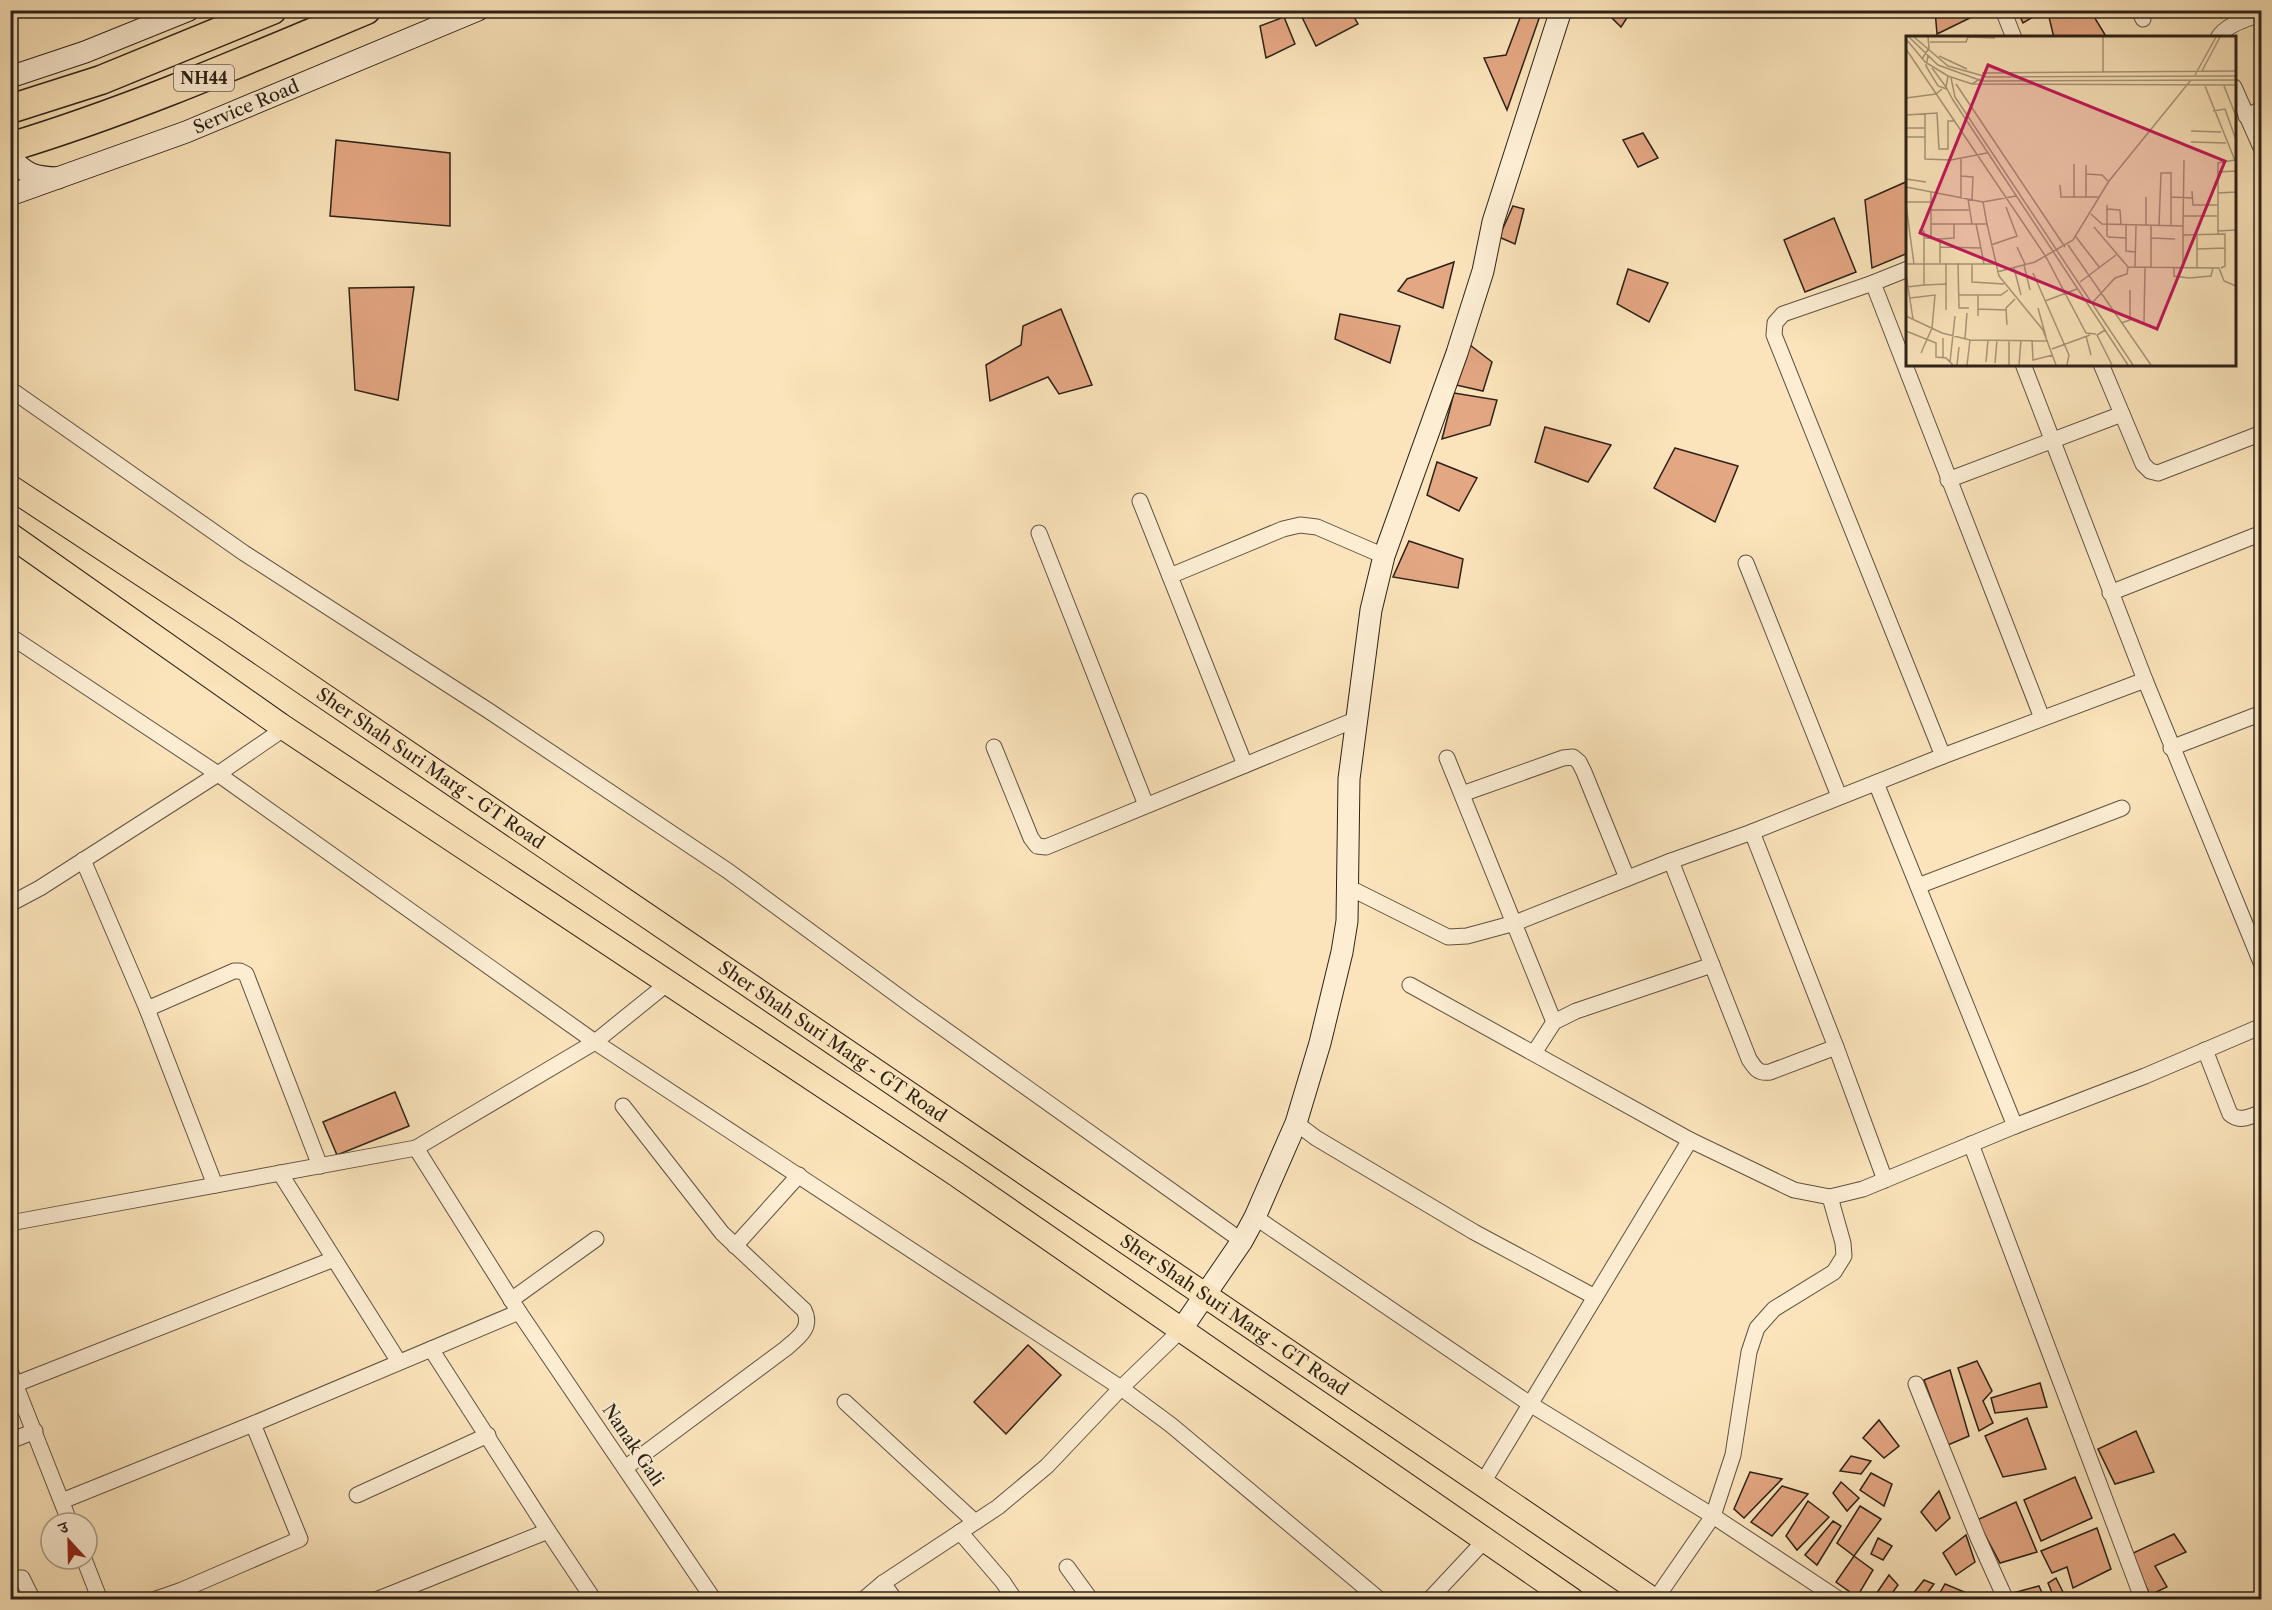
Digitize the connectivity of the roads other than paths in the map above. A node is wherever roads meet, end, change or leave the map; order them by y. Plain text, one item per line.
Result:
1 (189, 10) edge
2 (272, 10) edge
3 (366, 10) edge
4 (478, 10) edge
5 (1561, 10) edge
6 (2003, 10) edge
7 (2262, 13) edge
8 (2013, 36) edge
9 (2219, 36) edge
10 (32, 71) junction
11 (10, 77) edge
12 (2236, 90) edge
13 (16, 102) edge
14 (2262, 109) edge
15 (2246, 116) junction
16 (10, 147) edge
17 (2262, 150) edge
18 (10, 157) edge
19 (62, 178) junction
20 (10, 195) edge
21 (1906, 270) edge
22 (1873, 283) junction
23 (2024, 366) edge
24 (2102, 366) edge
25 (10, 389) edge
26 (2122, 414) junction
27 (2262, 433) edge
28 (2053, 440) junction
29 (1948, 480) junction
30 (10, 487) edge
31 (1140, 501) dead end
32 (2262, 532) edge
33 (1039, 533) dead end
34 (10, 535) edge
35 (1384, 556) junction
36 (1746, 563) dead end
37 (1170, 576) junction
38 (2110, 593) junction
39 (10, 636) edge
40 (2145, 680) junction
41 (2262, 713) edge
42 (2042, 718) junction
43 (1357, 719) junction
44 (285, 728) junction
45 (994, 747) dead end
46 (2171, 748) junction
47 (1942, 756) junction
48 (1447, 758) dead end
49 (1245, 765) junction
50 (218, 774) junction
51 (1876, 783) junction
52 (1462, 794) junction
53 (1839, 796) junction
54 (1146, 805) junction
55 (2122, 808) dead end
56 (1752, 832) junction
57 (83, 860) junction
58 (1671, 861) junction
59 (1627, 878) junction
60 (1918, 886) junction
61 (1348, 887) junction
62 (10, 904) edge
63 (1515, 923) junction
64 (1712, 965) junction
65 (2262, 965) edge
66 (668, 983) junction
67 (1410, 985) dead end
68 (147, 1009) junction
69 (1554, 1022) junction
70 (2262, 1026) edge
71 (595, 1042) junction
72 (1836, 1047) junction
73 (2205, 1050) junction
74 (1534, 1053) junction
75 (623, 1106) dead end
76 (2262, 1112) edge
77 (1296, 1123) junction
78 (2015, 1126) junction
79 (1690, 1140) junction
80 (1971, 1144) junction
81 (416, 1148) junction
82 (320, 1166) junction
83 (279, 1173) junction
84 (799, 1175) junction
85 (1885, 1180) junction
86 (215, 1185) junction
87 (1830, 1197) junction
88 (1255, 1217) junction
89 (10, 1223) edge
90 (597, 1239) dead end
91 (1242, 1241) junction
92 (735, 1246) junction
93 (334, 1259) junction
94 (1204, 1294) junction
95 (1595, 1297) junction
96 (515, 1306) junction
97 (1181, 1330) junction
98 (431, 1349) junction
99 (399, 1362) junction
100 (13, 1378) edge
101 (1916, 1384) dead end
102 (1121, 1388) junction
103 (845, 1402) dead end
104 (1530, 1404) junction
105 (253, 1424) junction
106 (35, 1431) junction
107 (488, 1435) junction
108 (10, 1441) edge
109 (625, 1468) junction
110 (1482, 1484) junction
111 (357, 1495) dead end
112 (62, 1501) junction
113 (66, 1511) edge
114 (1713, 1516) junction
115 (975, 1521) junction
116 (548, 1531) junction
117 (960, 1532) junction
118 (1486, 1539) junction
119 (1066, 1567) dead end
120 (89, 1571) edge
121 (10, 1578) edge
122 (883, 1583) junction
123 (184, 1595) edge
124 (2141, 1595) dead end
125 (33, 1599) edge
126 (100, 1599) edge
127 (153, 1599) edge
128 (376, 1599) edge
129 (594, 1599) edge
130 (714, 1599) edge
131 (863, 1599) edge
132 (895, 1599) edge
133 (1015, 1599) edge
134 (1091, 1599) edge
135 (1380, 1599) edge
136 (1429, 1599) edge
137 (1572, 1599) edge
138 (1654, 1599) edge
139 (1840, 1599) edge
140 (2006, 1599) edge

1 - 10 street
2 - 13 highway, NH44
3 - 16 highway, NH44
4 - 19 street, Service Road
5 - 35 street
6 - 8 street
7 - 9 street
10 - 11 street
10 - 13 street
12 - 15 street
14 - 15 street
15 - 17 street
18 - 19 street
19 - 20 street, Service Road
21 - 22 street
22 - 29 street
22 - 47 street
23 - 28 street
24 - 26 street
25 - 91 street
26 - 27 street
26 - 28 street
28 - 29 street
28 - 38 street
29 - 42 street
30 - 94 main road, Sher Shah Suri Marg - GT Road
31 - 37 street
32 - 38 street
33 - 54 street
34 - 44 main road
35 - 37 street
35 - 43 street
36 - 53 street
37 - 49 street
38 - 40 street
39 - 50 street
40 - 42 street
40 - 46 street
41 - 46 street
42 - 47 street
43 - 49 street
43 - 61 street
44 - 50 street
44 - 66 main road
45 - 54 street
46 - 65 street
47 - 51 street
48 - 52 street
49 - 54 street
50 - 57 street
50 - 71 street
51 - 53 street
51 - 60 street
52 - 59 street
52 - 63 street
53 - 56 street
55 - 60 street
56 - 58 street
56 - 72 street
57 - 62 street
57 - 68 street
58 - 59 street
58 - 64 street
59 - 63 street
60 - 78 street
61 - 63 street
61 - 77 street
63 - 69 street
64 - 69 street
64 - 72 street
66 - 71 street
66 - 97 main road
67 - 74 street
68 - 82 street
68 - 86 street
69 - 74 street
70 - 73 street
71 - 81 street
71 - 84 street
72 - 85 street
73 - 76 street
73 - 78 street
74 - 79 street
75 - 92 street
77 - 88 street
77 - 95 street
78 - 80 street
79 - 87 street
79 - 95 street
80 - 85 street
80 - 124 street
81 - 82 street
81 - 96 street, Nanak Gali
82 - 83 street
83 - 86 street
83 - 93 street
84 - 92 street
84 - 102 street
85 - 87 street
86 - 89 street
87 - 114 street
88 - 91 street
88 - 104 street
90 - 96 street
91 - 94 street
92 - 109 street
93 - 99 street
93 - 100 street
94 - 97 street
94 - 110 main road, Sher Shah Suri Marg - GT Road
95 - 104 street
96 - 98 street
96 - 109 street, Nanak Gali
97 - 102 street
97 - 118 main road
98 - 99 street
98 - 107 street
99 - 105 street
100 - 106 street
101 - 140 street
102 - 115 street
102 - 135 street
103 - 115 street
104 - 110 street
104 - 114 street
105 - 112 street
105 - 123 street
106 - 108 street
106 - 112 street
107 - 111 street
107 - 116 street
109 - 130 street, Nanak Gali
110 - 138 main road, Sher Shah Suri Marg - GT Road
112 - 113 street
114 - 138 street
114 - 139 street
115 - 117 street
116 - 128 street
116 - 129 street
117 - 122 street
117 - 133 street
118 - 136 street
118 - 137 main road
119 - 134 street
120 - 126 street
121 - 125 street
122 - 131 street
122 - 132 street
123 - 127 street

